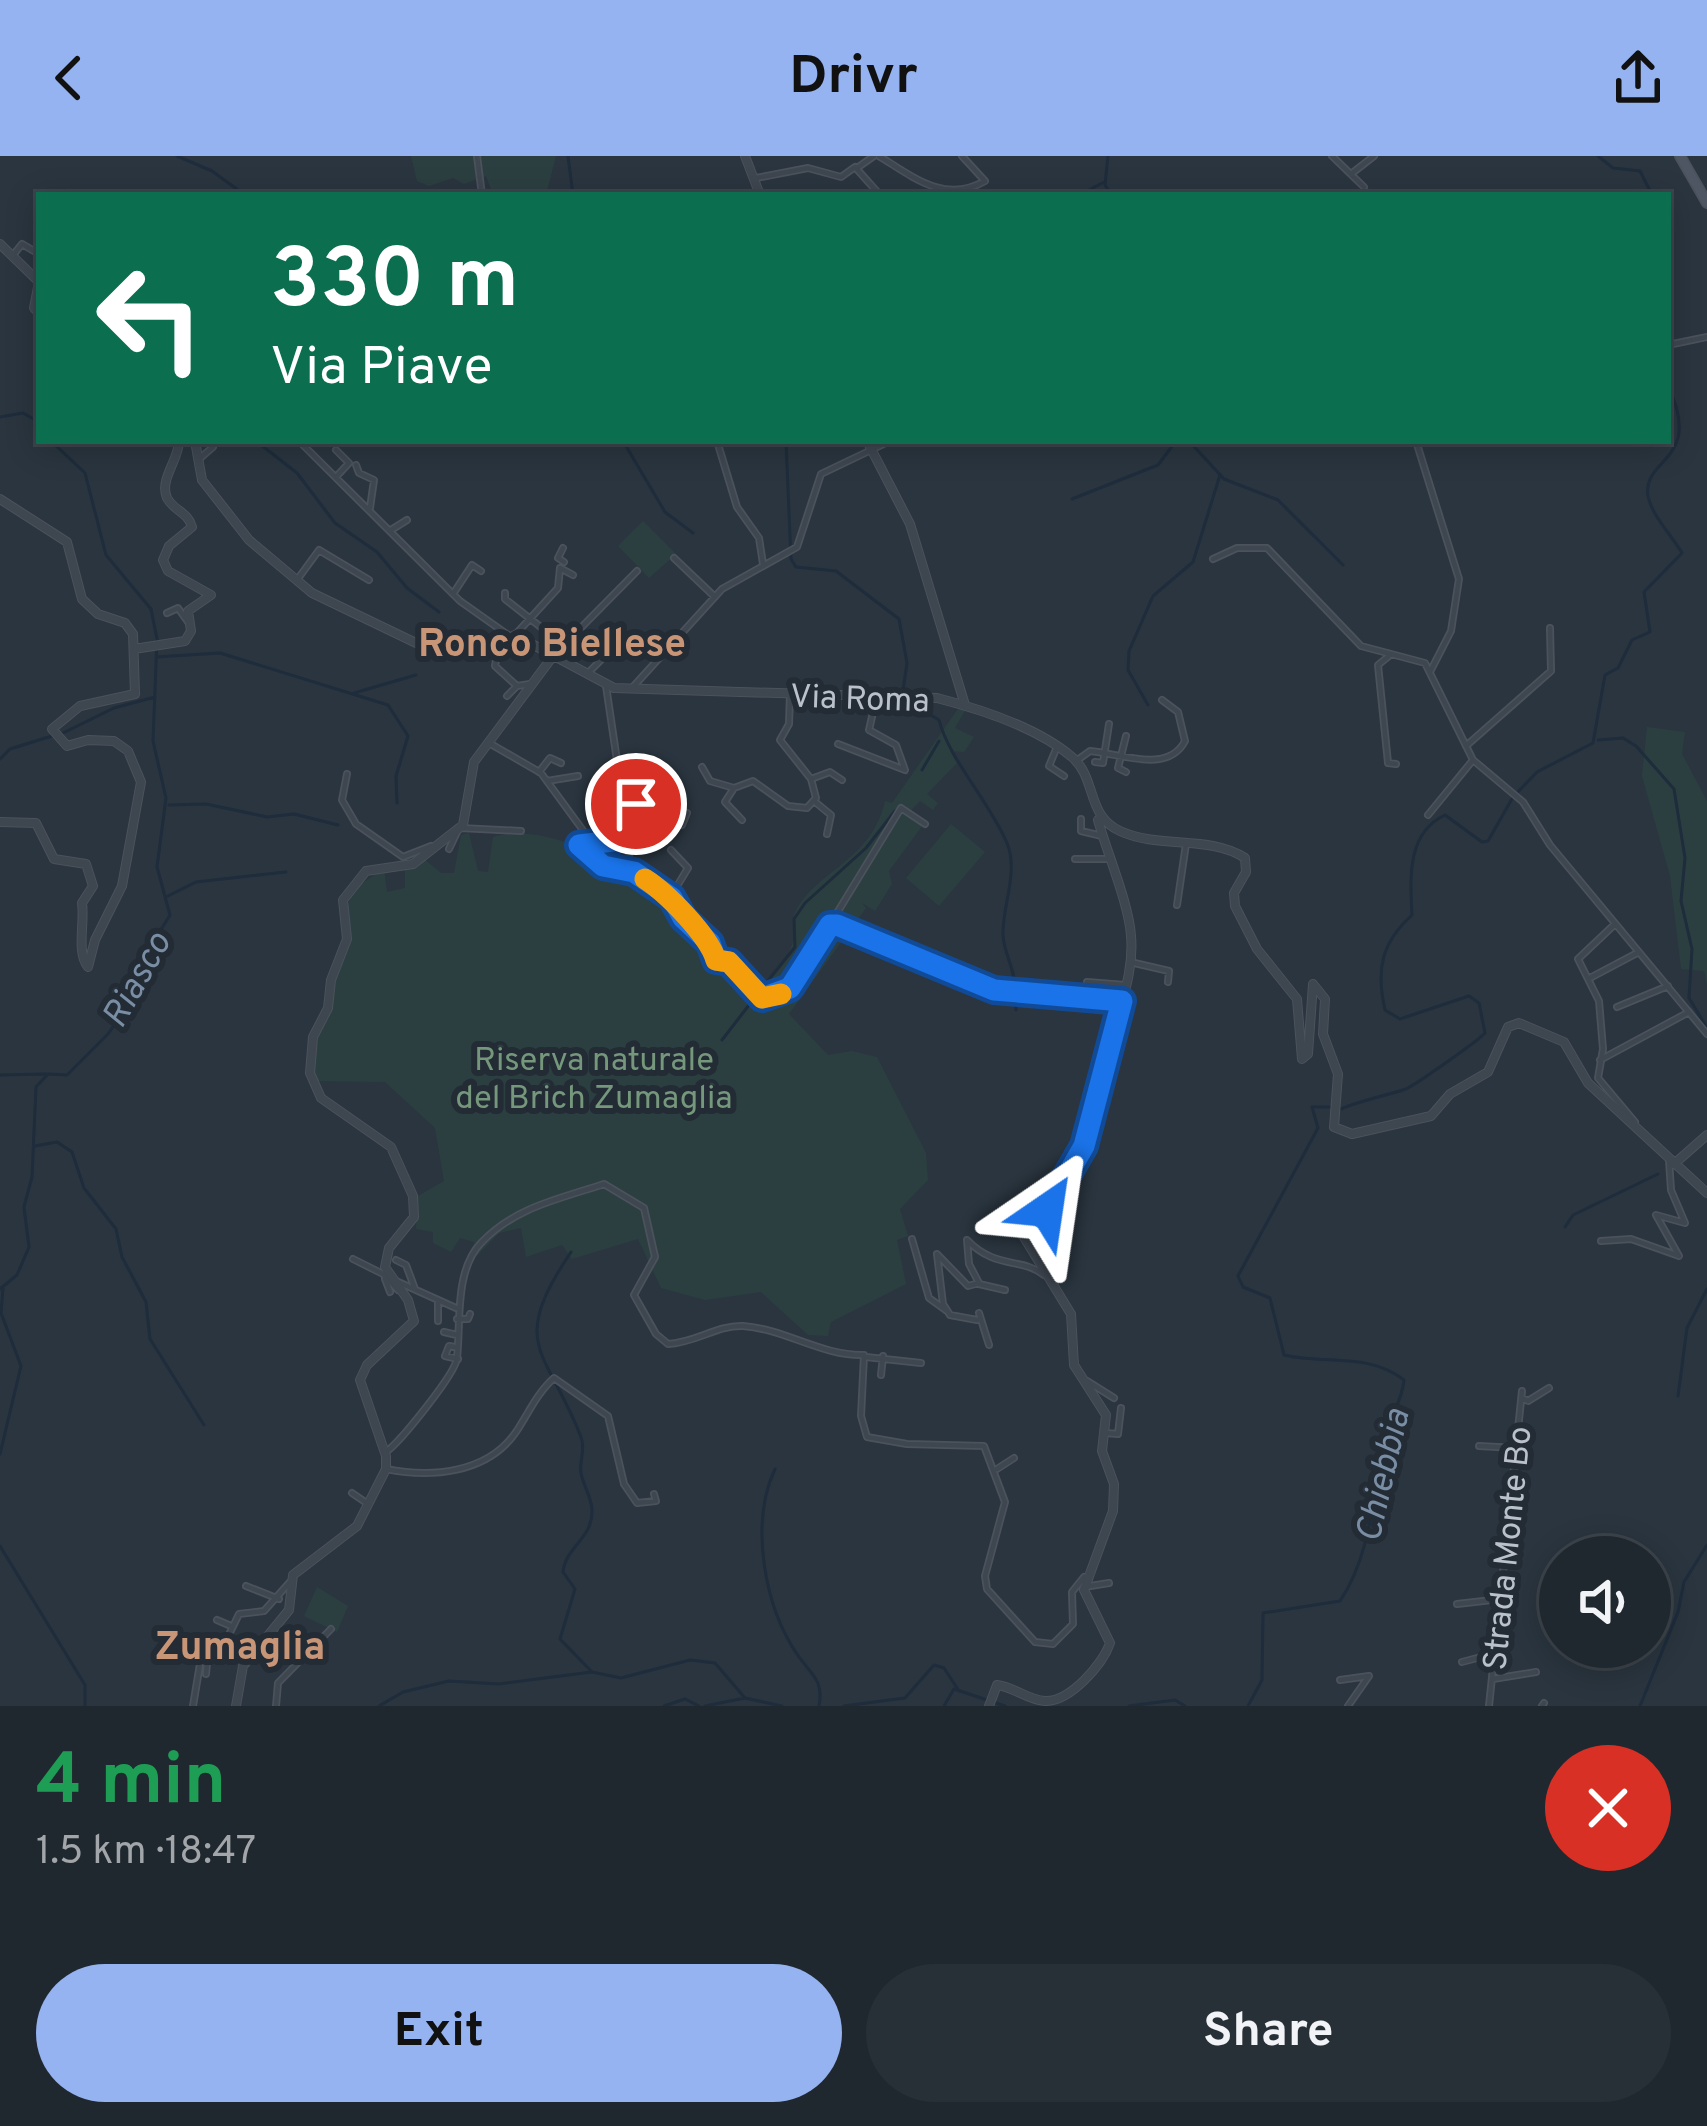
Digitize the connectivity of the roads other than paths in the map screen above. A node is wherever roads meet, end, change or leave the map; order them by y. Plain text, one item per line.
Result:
1 (477, 156) edge
2 (745, 156) edge
3 (877, 156) edge
4 (962, 156) edge
5 (1332, 156) edge
6 (1374, 156) edge
7 (1679, 156) edge
8 (857, 168) junction
9 (1351, 174) junction
10 (754, 179) junction
11 (1364, 187) dead end
12 (482, 192) edge
13 (759, 192) edge
14 (877, 192) edge
15 (1707, 203) edge
16 (1, 246) edge
17 (36, 252) edge
18 (14, 254) junction
19 (36, 279) edge
20 (1707, 337) edge
21 (1671, 344) edge
22 (178, 444) edge
23 (195, 444) edge
24 (302, 444) edge
25 (718, 444) edge
26 (1417, 444) edge
27 (869, 446) edge
28 (213, 447) dead end
29 (336, 450) dead end
30 (198, 460) junction
31 (356, 465) dead end
32 (336, 477) junction
33 (0, 500) edge
34 (370, 508) junction
35 (407, 520) dead end
36 (391, 530) junction
37 (563, 548) dead end
38 (674, 558) dead end
39 (1214, 559) dead end
40 (764, 564) junction
41 (562, 566) junction
42 (481, 571) dead end
43 (637, 572) dead end
44 (573, 575) dead end
45 (297, 580) junction
46 (369, 580) dead end
47 (505, 593) dead end
48 (453, 594) junction
49 (715, 597) junction
50 (167, 613) dead end
51 (530, 617) junction
52 (1550, 628) dead end
53 (513, 636) junction
54 (608, 640) dead end
55 (562, 643) junction
56 (174, 645) junction
57 (134, 649) junction
58 (498, 649) junction
59 (553, 656) junction
60 (1389, 656) junction
61 (586, 675) junction
62 (1430, 676) junction
63 (535, 683) junction
64 (517, 686) junction
65 (606, 686) junction
66 (632, 688) junction
67 (790, 694) junction
68 (877, 694) junction
69 (507, 696) dead end
70 (1162, 700) dead end
71 (965, 705) junction
72 (1109, 724) dead end
73 (1126, 736) dead end
74 (489, 743) junction
75 (838, 744) dead end
76 (1466, 746) junction
77 (1057, 747) junction
78 (1103, 752) junction
79 (1119, 754) junction
80 (1473, 760) junction
81 (561, 763) dead end
82 (1084, 763) junction
83 (1396, 764) dead end
84 (702, 767) dead end
85 (539, 772) junction
86 (1126, 772) dead end
87 (347, 774) dead end
88 (578, 776) dead end
89 (1064, 776) dead end
90 (811, 779) junction
91 (842, 780) dead end
92 (547, 781) junction
93 (734, 788) junction
94 (653, 796) dead end
95 (814, 801) junction
96 (636, 804) junction
97 (687, 813) dead end
98 (1427, 815) dead end
99 (1081, 819) dead end
100 (742, 820) dead end
101 (0, 822) edge
102 (925, 824) dead end
103 (682, 825) dead end
104 (460, 828) junction
105 (521, 831) dead end
106 (827, 834) dead end
107 (1107, 834) junction
108 (633, 838) dead end
109 (619, 841) junction
110 (598, 843) junction
111 (1186, 844) junction
112 (430, 845) junction
113 (650, 846) dead end
114 (448, 849) dead end
115 (671, 850) dead end
116 (628, 851) junction
117 (1107, 854) junction
118 (1075, 859) dead end
119 (629, 863) dead end
120 (670, 896) junction
121 (1177, 905) dead end
122 (1615, 924) junction
123 (830, 925) junction
124 (714, 935) dead end
125 (1639, 952) junction
126 (726, 961) junction
127 (1130, 962) junction
128 (1588, 980) junction
129 (1087, 982) dead end
130 (1168, 982) dead end
131 (1125, 985) junction
132 (1668, 986) junction
133 (1122, 1001) junction
134 (1617, 1007) dead end
135 (1689, 1012) junction
136 (1707, 1034) edge
137 (1600, 1060) junction
138 (1707, 1136) edge
139 (1645, 1138) junction
140 (1671, 1163) junction
141 (1662, 1173) dead end
142 (1707, 1193) edge
143 (912, 1239) dead end
144 (1601, 1240) dead end
145 (352, 1259) dead end
146 (396, 1260) dead end
147 (387, 1275) junction
148 (979, 1284) junction
149 (1056, 1287) junction
150 (415, 1289) junction
151 (1004, 1290) dead end
152 (390, 1292) dead end
153 (437, 1303) junction
154 (456, 1308) junction
155 (947, 1310) junction
156 (470, 1314) dead end
157 (457, 1319) junction
158 (438, 1321) dead end
159 (444, 1331) dead end
160 (457, 1335) junction
161 (989, 1345) dead end
162 (457, 1348) junction
163 (866, 1357) junction
164 (884, 1357) junction
165 (458, 1359) junction
166 (921, 1363) dead end
167 (439, 1370) dead end
168 (881, 1375) dead end
169 (448, 1376) junction
170 (1081, 1380) junction
171 (1550, 1388) dead end
172 (1114, 1398) dead end
173 (1121, 1408) dead end
174 (1105, 1433) junction
175 (1479, 1446) dead end
176 (1516, 1448) junction
177 (385, 1452) junction
178 (1014, 1458) dead end
179 (386, 1469) junction
180 (997, 1469) junction
181 (352, 1493) dead end
182 (654, 1494) dead end
183 (368, 1504) junction
184 (292, 1578) junction
185 (1084, 1582) junction
186 (1109, 1583) dead end
187 (246, 1586) dead end
188 (279, 1599) junction
189 (1501, 1600) junction
190 (1457, 1604) dead end
191 (217, 1620) dead end
192 (231, 1626) junction
193 (331, 1629) dead end
194 (208, 1651) junction
195 (1496, 1653) junction
196 (1462, 1662) dead end
197 (1535, 1672) dead end
198 (206, 1674) dead end
199 (1493, 1679) junction
200 (1340, 1680) dead end
201 (989, 1702) edge
202 (193, 1706) edge
203 (236, 1706) edge
204 (276, 1706) edge
205 (1348, 1706) edge
206 (1490, 1706) edge

1 - 12 street
2 - 10 street
3 - 4 street
3 - 8 street
5 - 9 street
6 - 9 street
7 - 15 main road
8 - 10 street
8 - 14 street
9 - 11 street
10 - 13 street
16 - 18 street
17 - 18 street
18 - 19 street
20 - 21 street
22 - 56 street
23 - 30 street
24 - 32 street
25 - 40 street
26 - 62 street
27 - 40 street
27 - 71 street
28 - 30 street
29 - 32 street
30 - 45 street
31 - 34 street
32 - 34 street
33 - 57 street
34 - 36 street
35 - 36 street
36 - 48 street
37 - 41 street
38 - 49 street
39 - 60 street
40 - 49 street
41 - 44 street
41 - 51 street
42 - 48 street
43 - 55 street
45 - 46 street
45 - 58 street
47 - 51 street
48 - 53 street
49 - 66 street
50 - 56 street
51 - 53 street
51 - 55 street
52 - 76 street
53 - 58 street
53 - 59 street, Via Roma
54 - 61 street
55 - 59 street
56 - 57 street
57 - 101 street
58 - 64 street
59 - 61 street, Via Roma
59 - 63 street
60 - 62 street
60 - 83 street
61 - 65 street, Via Roma
62 - 76 street
63 - 64 street
63 - 74 street
64 - 69 street
65 - 66 street, Via Roma
65 - 96 street
66 - 67 street, Via Roma
67 - 68 street, Via Roma
67 - 90 street
68 - 71 street, Via Roma
68 - 75 street
70 - 79 street
71 - 77 street, Via Roma
72 - 78 street
73 - 79 street
74 - 85 street
74 - 104 street
76 - 80 street
77 - 82 street, Via Roma
77 - 89 street
78 - 79 street
78 - 82 street
78 - 82 street
79 - 86 street
80 - 98 street
80 - 122 street
81 - 85 street
82 - 107 street
84 - 93 street
85 - 92 street
87 - 112 street
88 - 92 street
90 - 91 street
90 - 95 street
92 - 110 street
93 - 95 street
93 - 100 street
94 - 96 street
95 - 106 street
96 - 109 street
97 - 103 street
99 - 107 street
102 - 123 street
104 - 105 street
104 - 112 street
104 - 114 street
107 - 111 street
107 - 117 street
108 - 109 street
109 - 110 street
109 - 116 street
110 - 120 street
111 - 121 street
111 - 139 street
112 - 147 street
113 - 116 street
115 - 120 street
116 - 119 street
117 - 118 street
117 - 127 street
120 - 126 street
122 - 125 street
122 - 128 street
123 - 126 street
123 - 133 street
124 - 126 street
125 - 128 street
125 - 132 street
127 - 130 street
127 - 131 street
128 - 137 street
129 - 131 street
131 - 133 street
132 - 134 street
132 - 135 street
133 - 149 street
135 - 136 street
135 - 137 street
137 - 139 street
138 - 140 street
139 - 140 street
140 - 141 street
140 - 142 street
140 - 144 street
143 - 155 street
145 - 147 street
146 - 150 street
147 - 150 street
147 - 152 street
147 - 177 street
148 - 149 street
148 - 151 street
148 - 155 street
149 - 170 street
150 - 153 street
153 - 154 street
153 - 158 street
154 - 157 street
154 - 163 street
155 - 161 street
156 - 157 street
157 - 160 street
159 - 160 street
160 - 162 street
162 - 165 street
162 - 165 street
163 - 164 street
163 - 180 street
164 - 166 street
164 - 168 street
165 - 169 street
167 - 169 street
169 - 177 street
170 - 172 street
170 - 174 street
171 - 176 street, Strada Monte Bo
173 - 174 street
174 - 185 street
175 - 176 street
176 - 189 street, Strada Monte Bo
177 - 179 street
178 - 180 street
179 - 182 street
179 - 183 street
180 - 185 street
181 - 183 street
183 - 184 street
184 - 188 street
184 - 203 street
185 - 186 street
185 - 201 street
187 - 188 street
188 - 192 street
189 - 190 street
189 - 195 street, Strada Monte Bo
191 - 192 street
192 - 194 street
193 - 204 street
194 - 198 street
194 - 202 street
195 - 196 street
195 - 199 street, Strada Monte Bo
197 - 199 street
199 - 206 street, Strada Monte Bo
200 - 205 street

